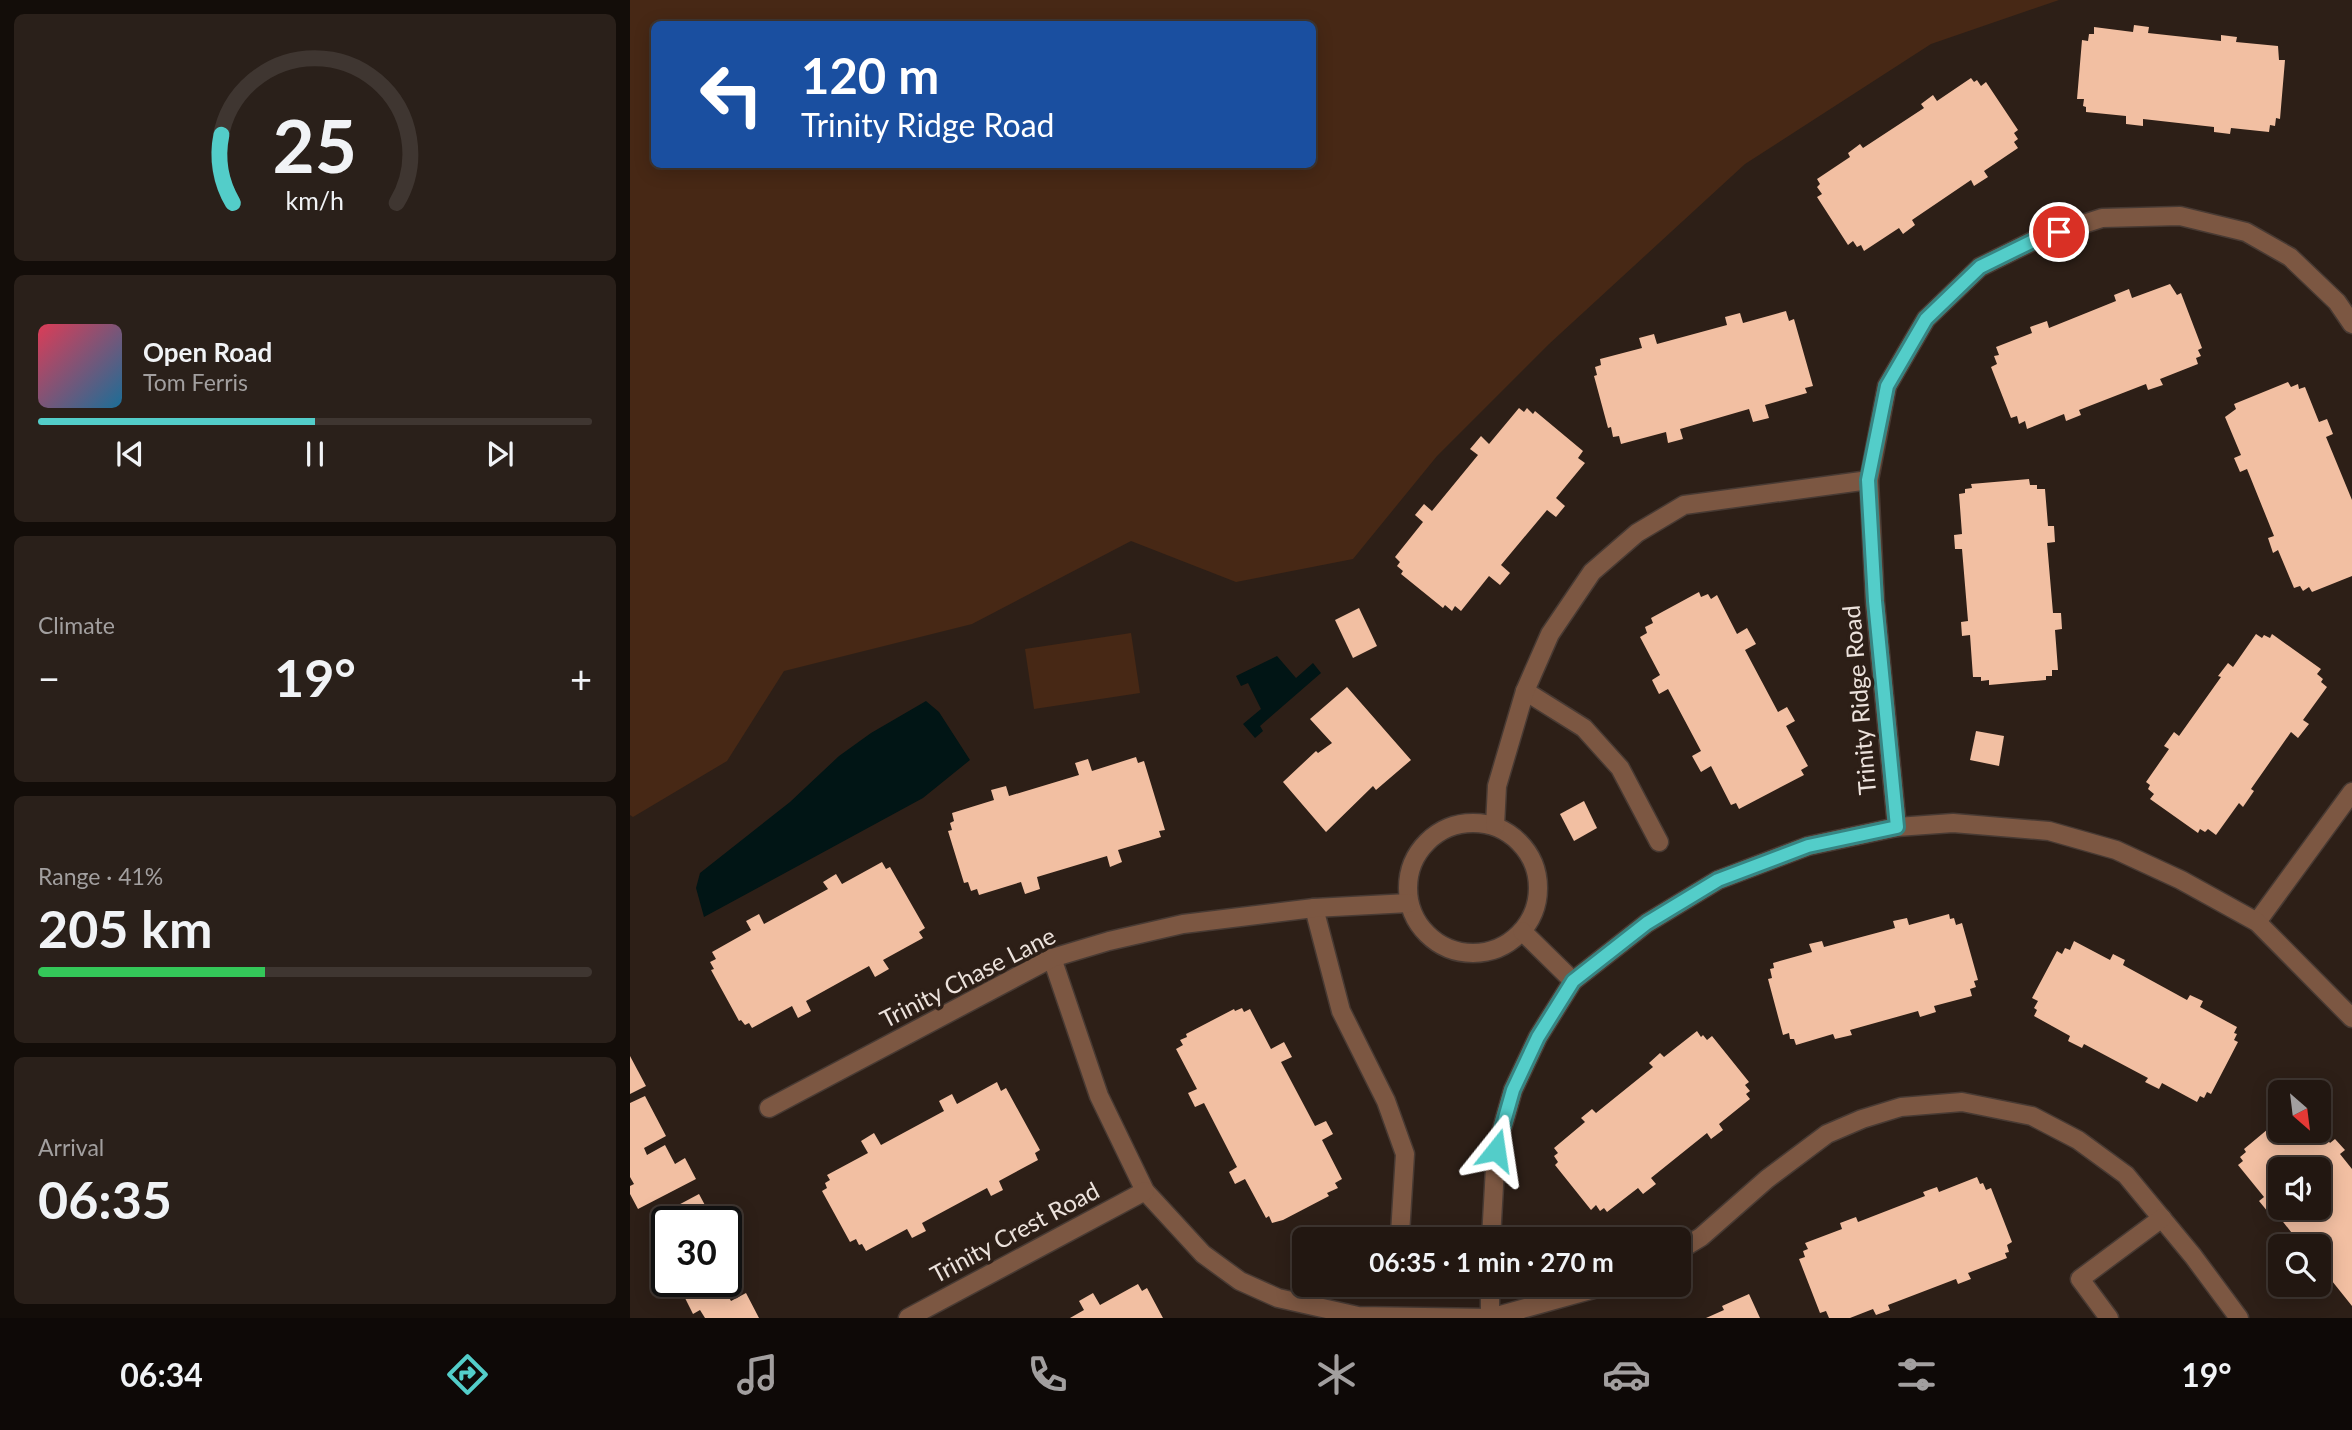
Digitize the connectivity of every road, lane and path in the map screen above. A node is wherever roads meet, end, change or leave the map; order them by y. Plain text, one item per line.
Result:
1 (2352, 324) edge
2 (1868, 480) junction
3 (1525, 691) junction
4 (2352, 792) edge
5 (1495, 826) junction
6 (1897, 827) junction
7 (1659, 842) dead end
8 (1409, 903) junction
9 (1314, 908) junction
10 (2257, 922) junction
11 (1522, 930) junction
12 (1052, 958) junction
13 (1573, 981) junction
14 (2352, 1018) edge
15 (769, 1108) dead end
16 (1145, 1191) junction
17 (2162, 1218) junction
18 (1400, 1227) edge
19 (1492, 1227) edge
20 (1691, 1243) edge
21 (1490, 1297) edge
22 (1565, 1297) edge
23 (908, 1318) edge
24 (1490, 1318) edge
25 (2109, 1318) edge
26 (2238, 1318) edge

1 - 2 street, Trinity Ridge Road
2 - 3 street
2 - 6 street, Trinity Ridge Road
3 - 5 street
3 - 7 street
4 - 10 street
5 - 8 street
5 - 11 street
6 - 10 street
6 - 13 street
8 - 9 street, Trinity Chase Lane
8 - 11 street
9 - 12 street, Trinity Chase Lane
9 - 18 street
10 - 14 street
11 - 13 street
12 - 15 street, Trinity Chase Lane
12 - 16 street
13 - 19 street
16 - 23 street, Trinity Crest Road
16 - 24 street
17 - 20 street
17 - 25 street
17 - 26 street
21 - 24 street
22 - 24 street

